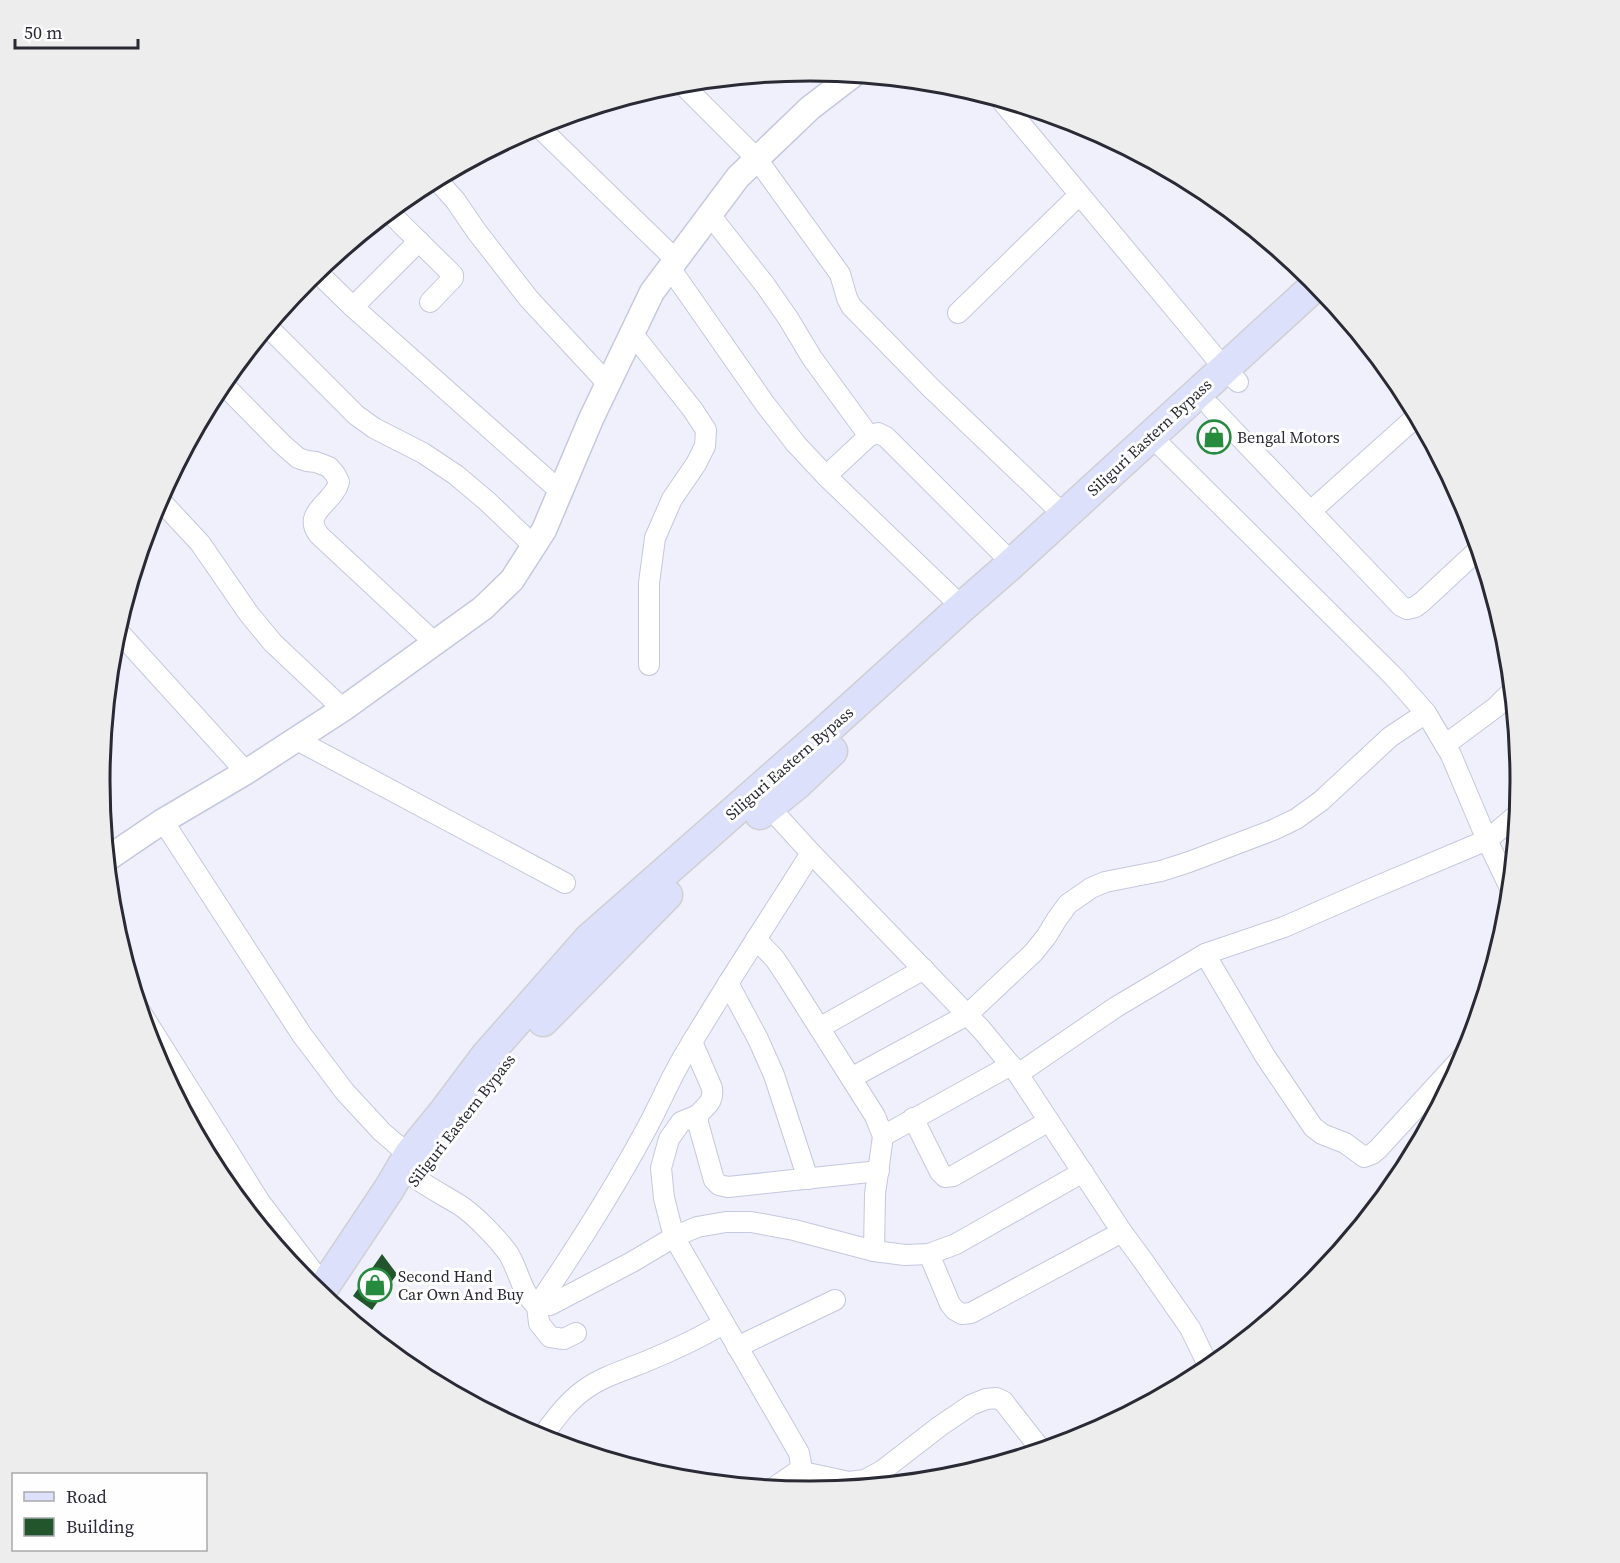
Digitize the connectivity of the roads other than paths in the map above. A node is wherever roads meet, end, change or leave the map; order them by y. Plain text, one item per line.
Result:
1 (844, 82) edge
2 (689, 91) edge
3 (1016, 112) edge
4 (545, 133) edge
5 (757, 159) junction
6 (442, 186) edge
7 (1079, 195) junction
8 (710, 215) junction
9 (395, 218) edge
10 (419, 241) junction
11 (673, 264) junction
12 (323, 278) edge
13 (1310, 291) edge
14 (430, 302) dead end
15 (1322, 304) edge
16 (353, 307) junction
17 (958, 313) dead end
18 (273, 332) edge
19 (632, 333) junction
20 (1231, 375) junction
21 (608, 384) junction
22 (229, 390) edge
23 (1211, 407) junction
24 (1411, 421) edge
25 (869, 436) junction
26 (1157, 443) junction
27 (826, 476) junction
28 (560, 492) junction
29 (166, 507) edge
30 (1311, 511) junction
31 (1064, 515) junction
32 (534, 546) junction
33 (1473, 555) edge
34 (1012, 563) junction
35 (962, 607) junction
36 (124, 638) edge
37 (435, 643) junction
38 (650, 665) dead end
39 (1506, 697) edge
40 (343, 709) junction
41 (1426, 713) junction
42 (297, 740) junction
43 (1448, 750) junction
44 (246, 772) junction
45 (1468, 796) dead end
46 (762, 799) junction
47 (163, 821) junction
48 (1509, 821) edge
49 (1487, 840) junction
50 (811, 853) junction
51 (113, 855) edge
52 (1504, 876) edge
53 (566, 883) dead end
54 (756, 939) junction
55 (1205, 954) junction
56 (924, 969) junction
57 (728, 983) junction
58 (967, 1015) junction
59 (819, 1028) junction
60 (692, 1042) junction
61 (161, 1044) edge
62 (1014, 1070) junction
63 (1445, 1076) edge
64 (851, 1078) junction
65 (698, 1115) junction
66 (913, 1119) junction
67 (1049, 1121) junction
68 (883, 1136) junction
69 (411, 1166) junction
70 (879, 1171) junction
71 (1083, 1172) junction
72 (808, 1179) junction
73 (1122, 1232) junction
74 (674, 1237) junction
75 (874, 1251) junction
76 (929, 1254) junction
77 (305, 1266) edge
78 (328, 1290) edge
79 (835, 1300) dead end
80 (537, 1306) junction
81 (723, 1324) junction
82 (576, 1333) dead end
83 (737, 1347) junction
84 (1205, 1359) edge
85 (546, 1431) edge
86 (1037, 1444) edge
87 (798, 1471) junction
88 (865, 1480) edge
89 (783, 1481) edge
90 (845, 1481) edge

1 - 5 street
2 - 5 street
3 - 7 street
4 - 11 street
5 - 8 street
5 - 31 street
6 - 21 street
7 - 17 street
7 - 20 street
8 - 11 street
8 - 25 street
9 - 10 street
10 - 14 street
10 - 16 street
11 - 19 street
11 - 27 street
12 - 16 street
13 - 20 main road, Siliguri Eastern Bypass
15 - 20 main road, Siliguri Eastern Bypass
16 - 28 street
18 - 32 street
19 - 21 street
19 - 38 street
20 - 23 main road, Siliguri Eastern Bypass
20 - 26 main road, Siliguri Eastern Bypass
21 - 28 street
22 - 37 street
23 - 26 main road, Siliguri Eastern Bypass
23 - 30 street
24 - 30 street
25 - 27 street
25 - 34 street
26 - 31 main road, Siliguri Eastern Bypass
26 - 41 street
26 - 46 main road, Siliguri Eastern Bypass
27 - 35 street
28 - 32 street
29 - 40 street
30 - 33 street
31 - 34 main road, Siliguri Eastern Bypass
32 - 37 street
34 - 35 main road, Siliguri Eastern Bypass
35 - 46 main road, Siliguri Eastern Bypass
36 - 44 street
37 - 40 street
39 - 43 street
40 - 42 street
41 - 43 street
41 - 58 street
42 - 44 street
42 - 53 street
43 - 45 street
43 - 49 street
44 - 47 street
46 - 50 street
46 - 69 main road, Siliguri Eastern Bypass
47 - 51 street
47 - 69 street
48 - 49 street
49 - 52 street
49 - 55 street
50 - 54 street
50 - 56 street
54 - 57 street
54 - 59 street
55 - 62 street
55 - 63 street
56 - 58 street
56 - 59 street
57 - 60 street
57 - 72 street
58 - 62 street
58 - 64 street
59 - 64 street
60 - 65 street
60 - 80 street
61 - 77 street
62 - 66 street
62 - 67 street
64 - 68 street
65 - 72 street
65 - 74 street
66 - 67 street
66 - 68 street
67 - 71 street
68 - 70 street
69 - 78 main road, Siliguri Eastern Bypass
69 - 80 street
70 - 72 street
70 - 75 street
71 - 73 street
71 - 76 street
73 - 76 street
73 - 84 street
74 - 75 street
74 - 80 street
74 - 81 street
75 - 76 street
79 - 83 street
80 - 82 street
81 - 83 street
81 - 85 street
83 - 87 street
86 - 88 street
87 - 89 street
87 - 90 street

